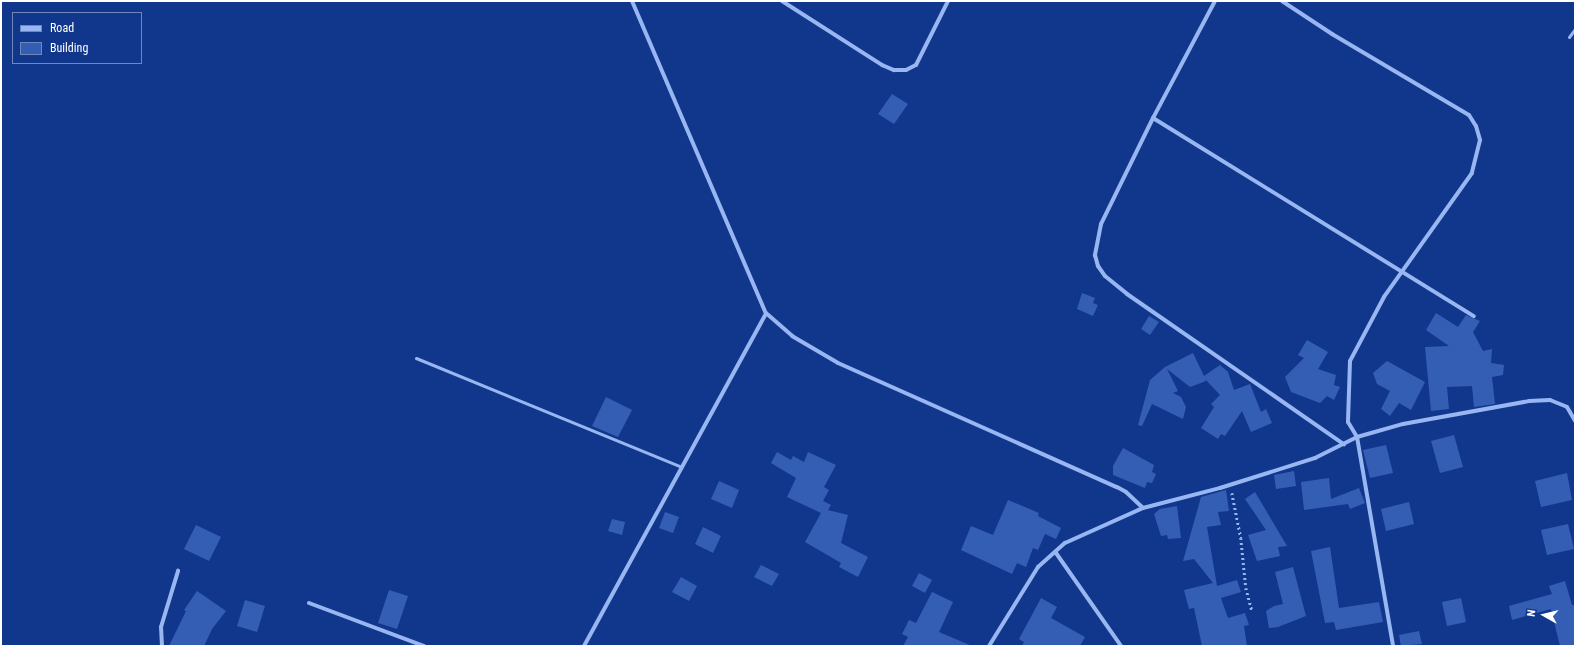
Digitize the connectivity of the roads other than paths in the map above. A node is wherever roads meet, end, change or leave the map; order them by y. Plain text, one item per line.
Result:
1 (632, 1) edge
2 (782, 1) edge
3 (948, 1) edge
4 (1214, 1) edge
5 (1282, 1) edge
6 (1575, 29) edge
7 (1569, 37) dead end
8 (1153, 118) junction
9 (1402, 272) junction
10 (766, 312) junction
11 (1474, 316) dead end
12 (416, 358) dead end
13 (1575, 421) edge
14 (1357, 437) junction
15 (1344, 444) junction
16 (682, 467) junction
17 (1143, 508) junction
18 (1056, 553) junction
19 (178, 571) dead end
20 (309, 603) dead end
21 (162, 646) edge
22 (424, 646) edge
23 (584, 646) edge
24 (989, 646) edge
25 (1121, 646) edge
26 (1393, 646) edge

1 - 10 street
2 - 3 street
4 - 8 street
5 - 9 street
6 - 7 lane
8 - 9 street
8 - 15 street
9 - 11 street
9 - 14 street
10 - 16 street
10 - 17 street
12 - 16 lane
13 - 14 street
14 - 15 street
14 - 26 street
15 - 17 street
16 - 23 street
17 - 18 street
18 - 24 street
18 - 25 street
19 - 21 street
20 - 22 street

